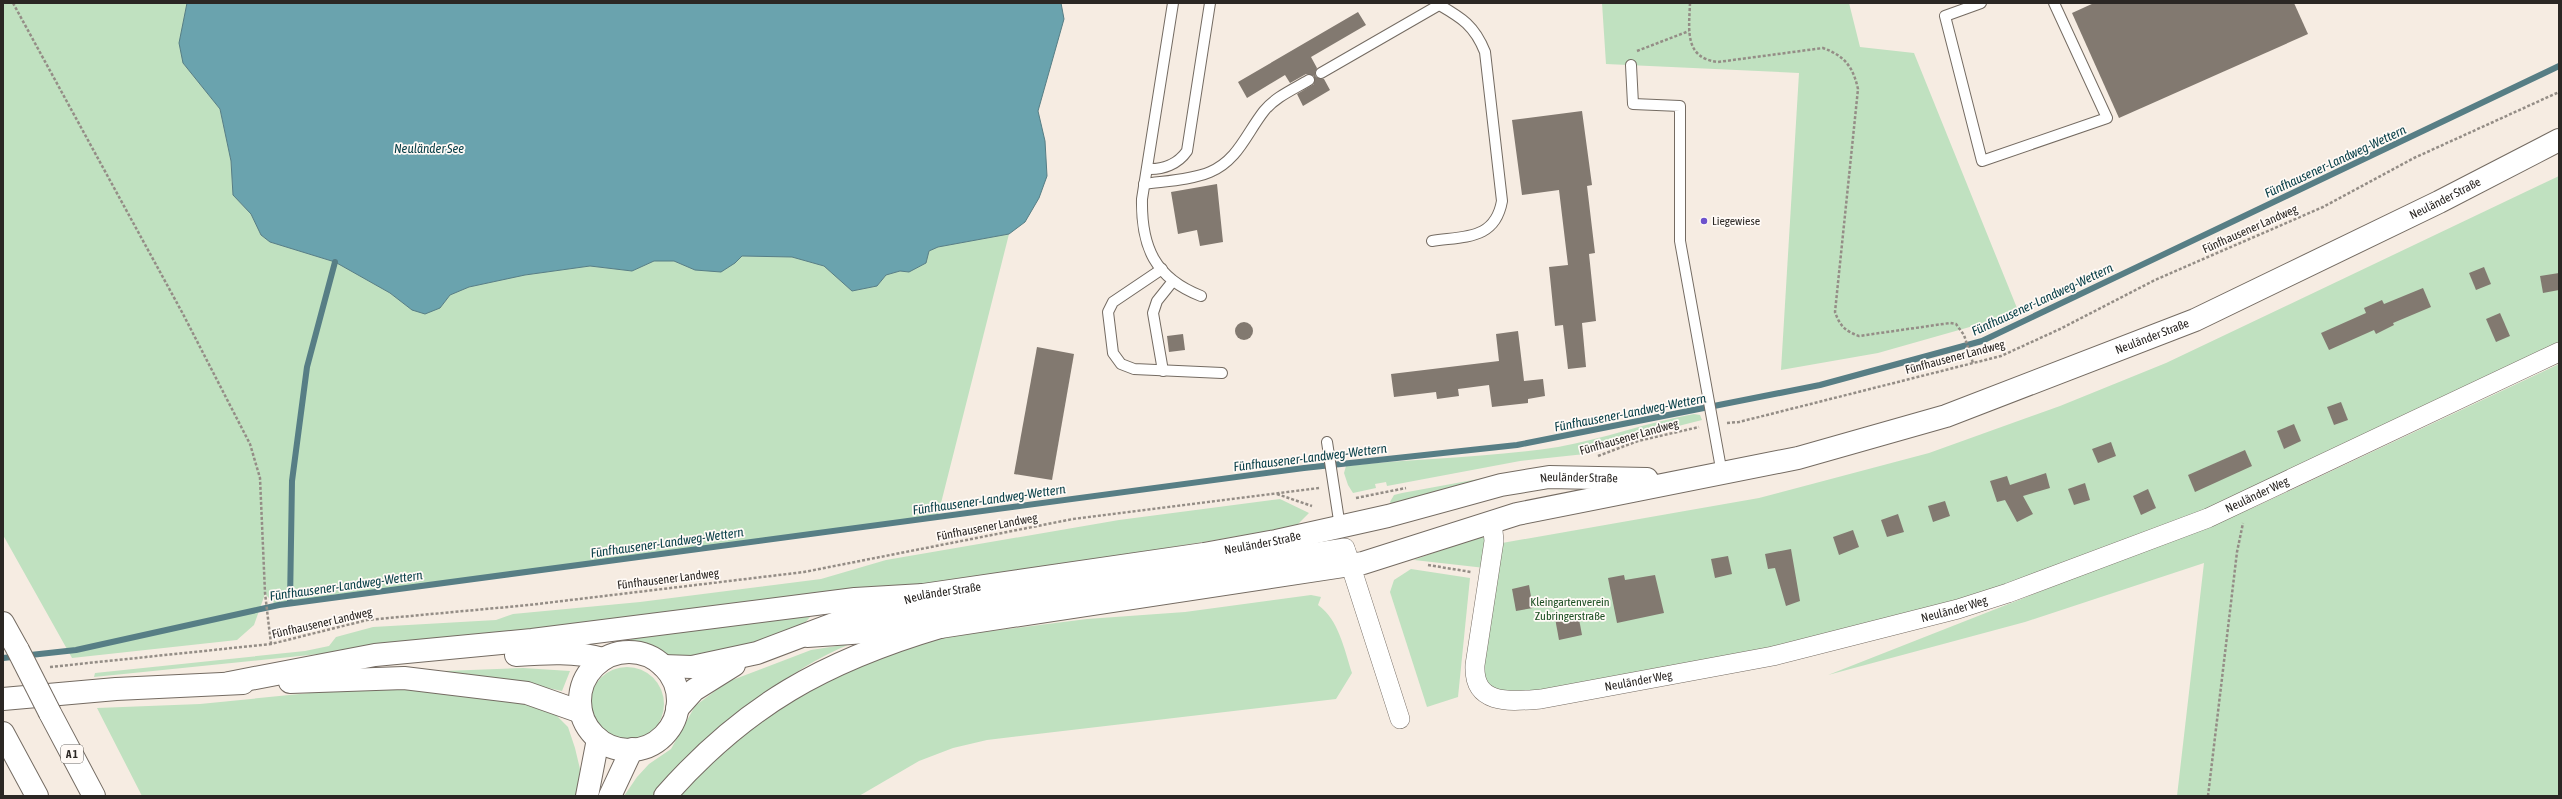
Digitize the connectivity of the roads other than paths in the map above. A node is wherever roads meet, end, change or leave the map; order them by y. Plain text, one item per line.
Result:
1 (1173, 3) edge
2 (1210, 3) edge
3 (1981, 3) edge
4 (2054, 3) edge
5 (1437, 4) edge
6 (1631, 65) dead end
7 (1321, 73) dead end
8 (1309, 80) dead end
9 (2559, 140) edge
10 (1147, 169) junction
11 (1144, 184) junction
12 (1432, 241) dead end
13 (1162, 270) junction
14 (1174, 281) junction
15 (1201, 296) dead end
16 (2559, 352) edge
17 (1163, 371) junction
18 (1222, 374) dead end
19 (1327, 442) dead end
20 (1722, 474) junction
21 (1492, 521) junction
22 (1345, 547) junction
23 (923, 595) junction
24 (3, 623) edge
25 (940, 627) junction
26 (807, 636) junction
27 (757, 653) junction
28 (603, 660) junction
29 (663, 666) junction
30 (229, 683) junction
31 (3, 699) edge
32 (677, 709) junction
33 (581, 712) junction
34 (1400, 719) dead end
35 (3, 733) edge
36 (598, 739) junction
37 (632, 750) junction
38 (37, 796) edge
39 (94, 796) edge
40 (587, 796) edge
41 (610, 796) edge
42 (666, 796) edge

1 - 10 lane
2 - 10 lane
3 - 4 lane
5 - 7 lane
5 - 12 lane
6 - 20 lane
8 - 11 lane
9 - 20 main road, Neuländer Straße
10 - 11 lane
11 - 13 lane
13 - 14 lane
13 - 17 lane
14 - 15 lane
14 - 17 lane
16 - 21 street, Neuländer Weg
17 - 18 lane
19 - 22 lane
20 - 21 main road, Neuländer Straße
20 - 22 main road, Neuländer Straße
21 - 22 main road, Neuländer Straße
22 - 23 main road, Neuländer Straße
22 - 25 main road, Neuländer Straße
22 - 26 street
22 - 34 street
23 - 26 main road, Neuländer Straße
23 - 30 main road
24 - 39 main road, A 1, bridge
25 - 26 main road, Neuländer Straße
25 - 42 main road
26 - 27 main road, Neuländer Straße
27 - 29 main road, Neuländer Straße
27 - 32 main road, Neuländer Straße
28 - 29 main road, Neuländer Straße
28 - 30 main road
28 - 33 main road, Neuländer Straße
29 - 32 main road, Neuländer Straße
30 - 31 main road
30 - 33 main road
32 - 37 main road, Neuländer Straße
33 - 36 main road, Neuländer Straße
35 - 38 main road
36 - 37 main road, Neuländer Straße
36 - 40 main road
37 - 41 main road

